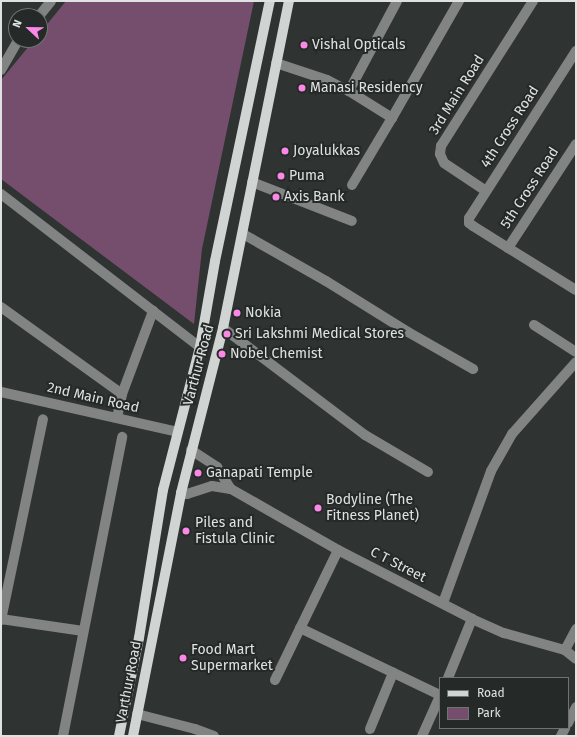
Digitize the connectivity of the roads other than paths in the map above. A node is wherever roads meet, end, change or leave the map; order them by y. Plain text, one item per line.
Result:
1 (270, 1) edge
2 (289, 1) edge
3 (397, 1) edge
4 (459, 1) edge
5 (534, 1) edge
6 (13, 48) edge
7 (576, 51) edge
8 (276, 63) junction
9 (1, 70) edge
10 (349, 91) junction
11 (392, 118) junction
12 (576, 144) edge
13 (252, 182) junction
14 (352, 186) dead end
15 (486, 191) junction
16 (1, 194) edge
17 (352, 221) dead end
18 (243, 234) junction
19 (508, 248) junction
20 (576, 290) edge
21 (1, 307) edge
22 (153, 312) junction
23 (534, 325) dead end
24 (224, 328) junction
25 (200, 347) junction
26 (576, 352) edge
27 (576, 362) edge
28 (473, 369) dead end
29 (1, 392) edge
30 (122, 394) junction
31 (117, 418) junction
32 (43, 419) dead end
33 (178, 432) junction
34 (122, 436) dead end
35 (191, 450) junction
36 (428, 472) dead end
37 (232, 489) junction
38 (182, 493) junction
39 (338, 550) junction
40 (443, 603) junction
41 (1, 619) edge
42 (472, 619) junction
43 (300, 628) junction
44 (576, 629) edge
45 (83, 631) junction
46 (565, 650) junction
47 (576, 659) edge
48 (393, 673) junction
49 (448, 677) edge
50 (275, 680) dead end
51 (439, 696) edge
52 (439, 698) edge
53 (576, 707) edge
54 (137, 714) junction
55 (569, 721) edge
56 (370, 729) dead end
57 (63, 736) edge
58 (119, 736) edge
59 (133, 736) edge
60 (214, 736) edge
61 (422, 736) edge

1 - 25 main road, Varthur Road
2 - 8 main road, Varthur Road
3 - 10 street
4 - 11 street
5 - 15 street, 3rd Main Road
6 - 9 street
7 - 15 street, 4th Cross Road
8 - 10 street
8 - 13 main road, Varthur Road
10 - 11 street
11 - 14 street
12 - 19 street, 5th Cross Road
13 - 17 street
13 - 18 main road, Varthur Road
15 - 19 street, 4th Cross Road
16 - 22 street
18 - 24 main road, Varthur Road
18 - 28 street
19 - 20 street
21 - 30 street
22 - 25 street
22 - 30 street
23 - 26 street
24 - 35 main road, Varthur Road
24 - 36 street
25 - 33 main road, Varthur Road
27 - 40 street
29 - 31 street, 2nd Main Road
30 - 31 street
31 - 33 street, 2nd Main Road
32 - 41 street
33 - 58 main road, Varthur Road
34 - 45 street
35 - 37 street
35 - 38 main road, Varthur Road
37 - 38 street, C T Street
37 - 39 street, C T Street
38 - 54 main road, Varthur Road
39 - 40 street, C T Street
39 - 43 street
40 - 42 street, C T Street
41 - 45 street
42 - 46 street, C T Street
42 - 49 street
43 - 48 street
43 - 50 street
44 - 46 street
45 - 57 street
46 - 47 street, C T Street
48 - 51 street
48 - 56 street
52 - 61 street
53 - 55 street
54 - 59 main road, Varthur Road
54 - 60 street

